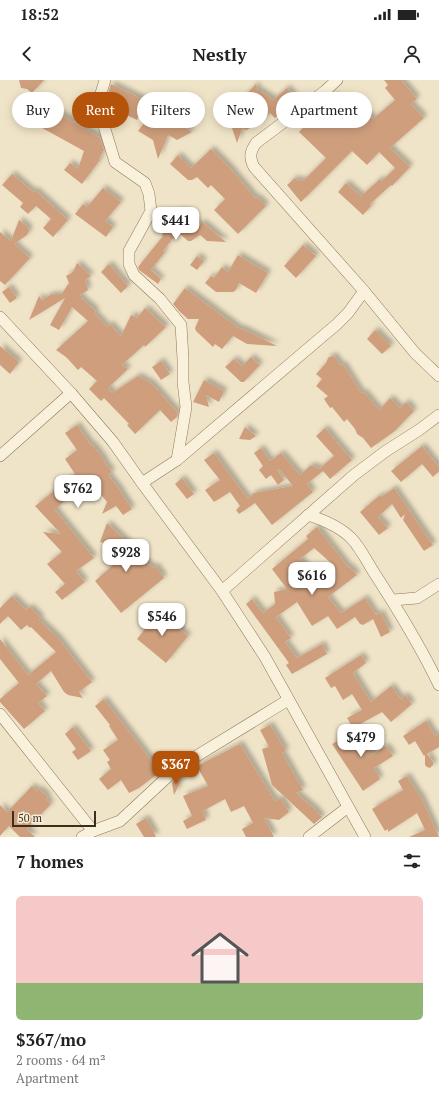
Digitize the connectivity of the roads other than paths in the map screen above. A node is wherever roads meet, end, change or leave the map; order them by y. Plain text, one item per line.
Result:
1 (105, 80) edge
2 (337, 80) edge
3 (364, 291) junction
4 (0, 317) edge
5 (439, 376) edge
6 (71, 393) junction
7 (439, 415) edge
8 (0, 456) edge
9 (177, 460) junction
10 (142, 483) junction
11 (308, 515) junction
12 (439, 584) edge
13 (222, 591) junction
14 (393, 600) junction
15 (439, 685) edge
16 (288, 700) junction
17 (0, 714) edge
18 (348, 807) junction
19 (93, 831) junction
20 (82, 837) edge
21 (309, 837) edge
22 (365, 837) edge

1 - 9 street
2 - 3 street
3 - 5 street
3 - 9 street
4 - 6 street
6 - 8 street
6 - 10 street
7 - 11 street
9 - 10 street
10 - 13 street
11 - 13 street
11 - 14 street
12 - 14 street
13 - 16 street
14 - 15 street
16 - 18 street
16 - 19 street
17 - 19 street
18 - 21 street
18 - 22 street
19 - 20 street

